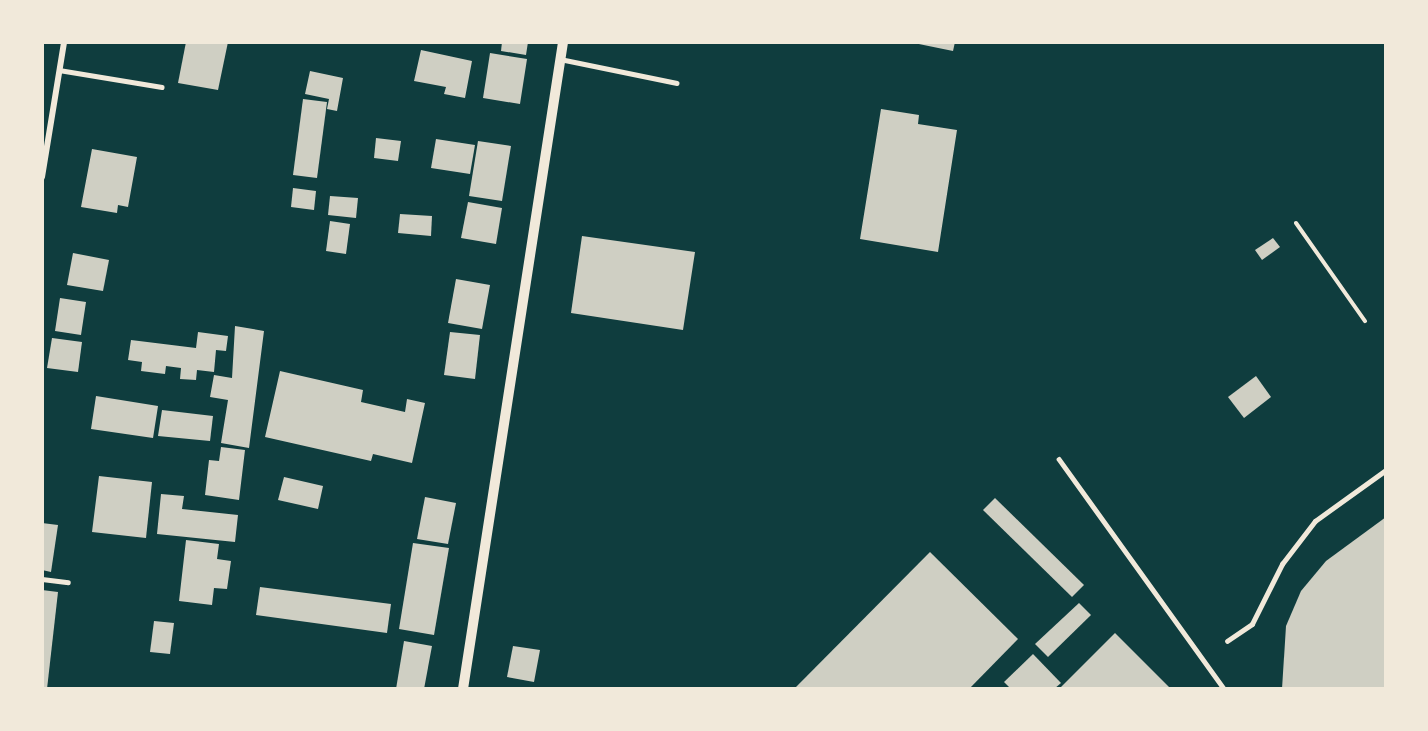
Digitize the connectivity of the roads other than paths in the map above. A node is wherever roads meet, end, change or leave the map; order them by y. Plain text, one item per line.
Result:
1 (64, 42) edge
2 (563, 42) edge
3 (560, 59) junction
4 (59, 70) junction
5 (677, 83) dead end
6 (162, 87) dead end
7 (42, 177) edge
8 (1059, 459) dead end
9 (1386, 470) edge
10 (42, 579) edge
11 (68, 582) dead end
12 (1227, 641) dead end
13 (463, 689) edge
14 (1224, 689) edge

1 - 4 street
2 - 3 street
3 - 5 lane
3 - 13 street
4 - 6 lane
4 - 7 street
8 - 14 lane
9 - 12 lane
10 - 11 lane

